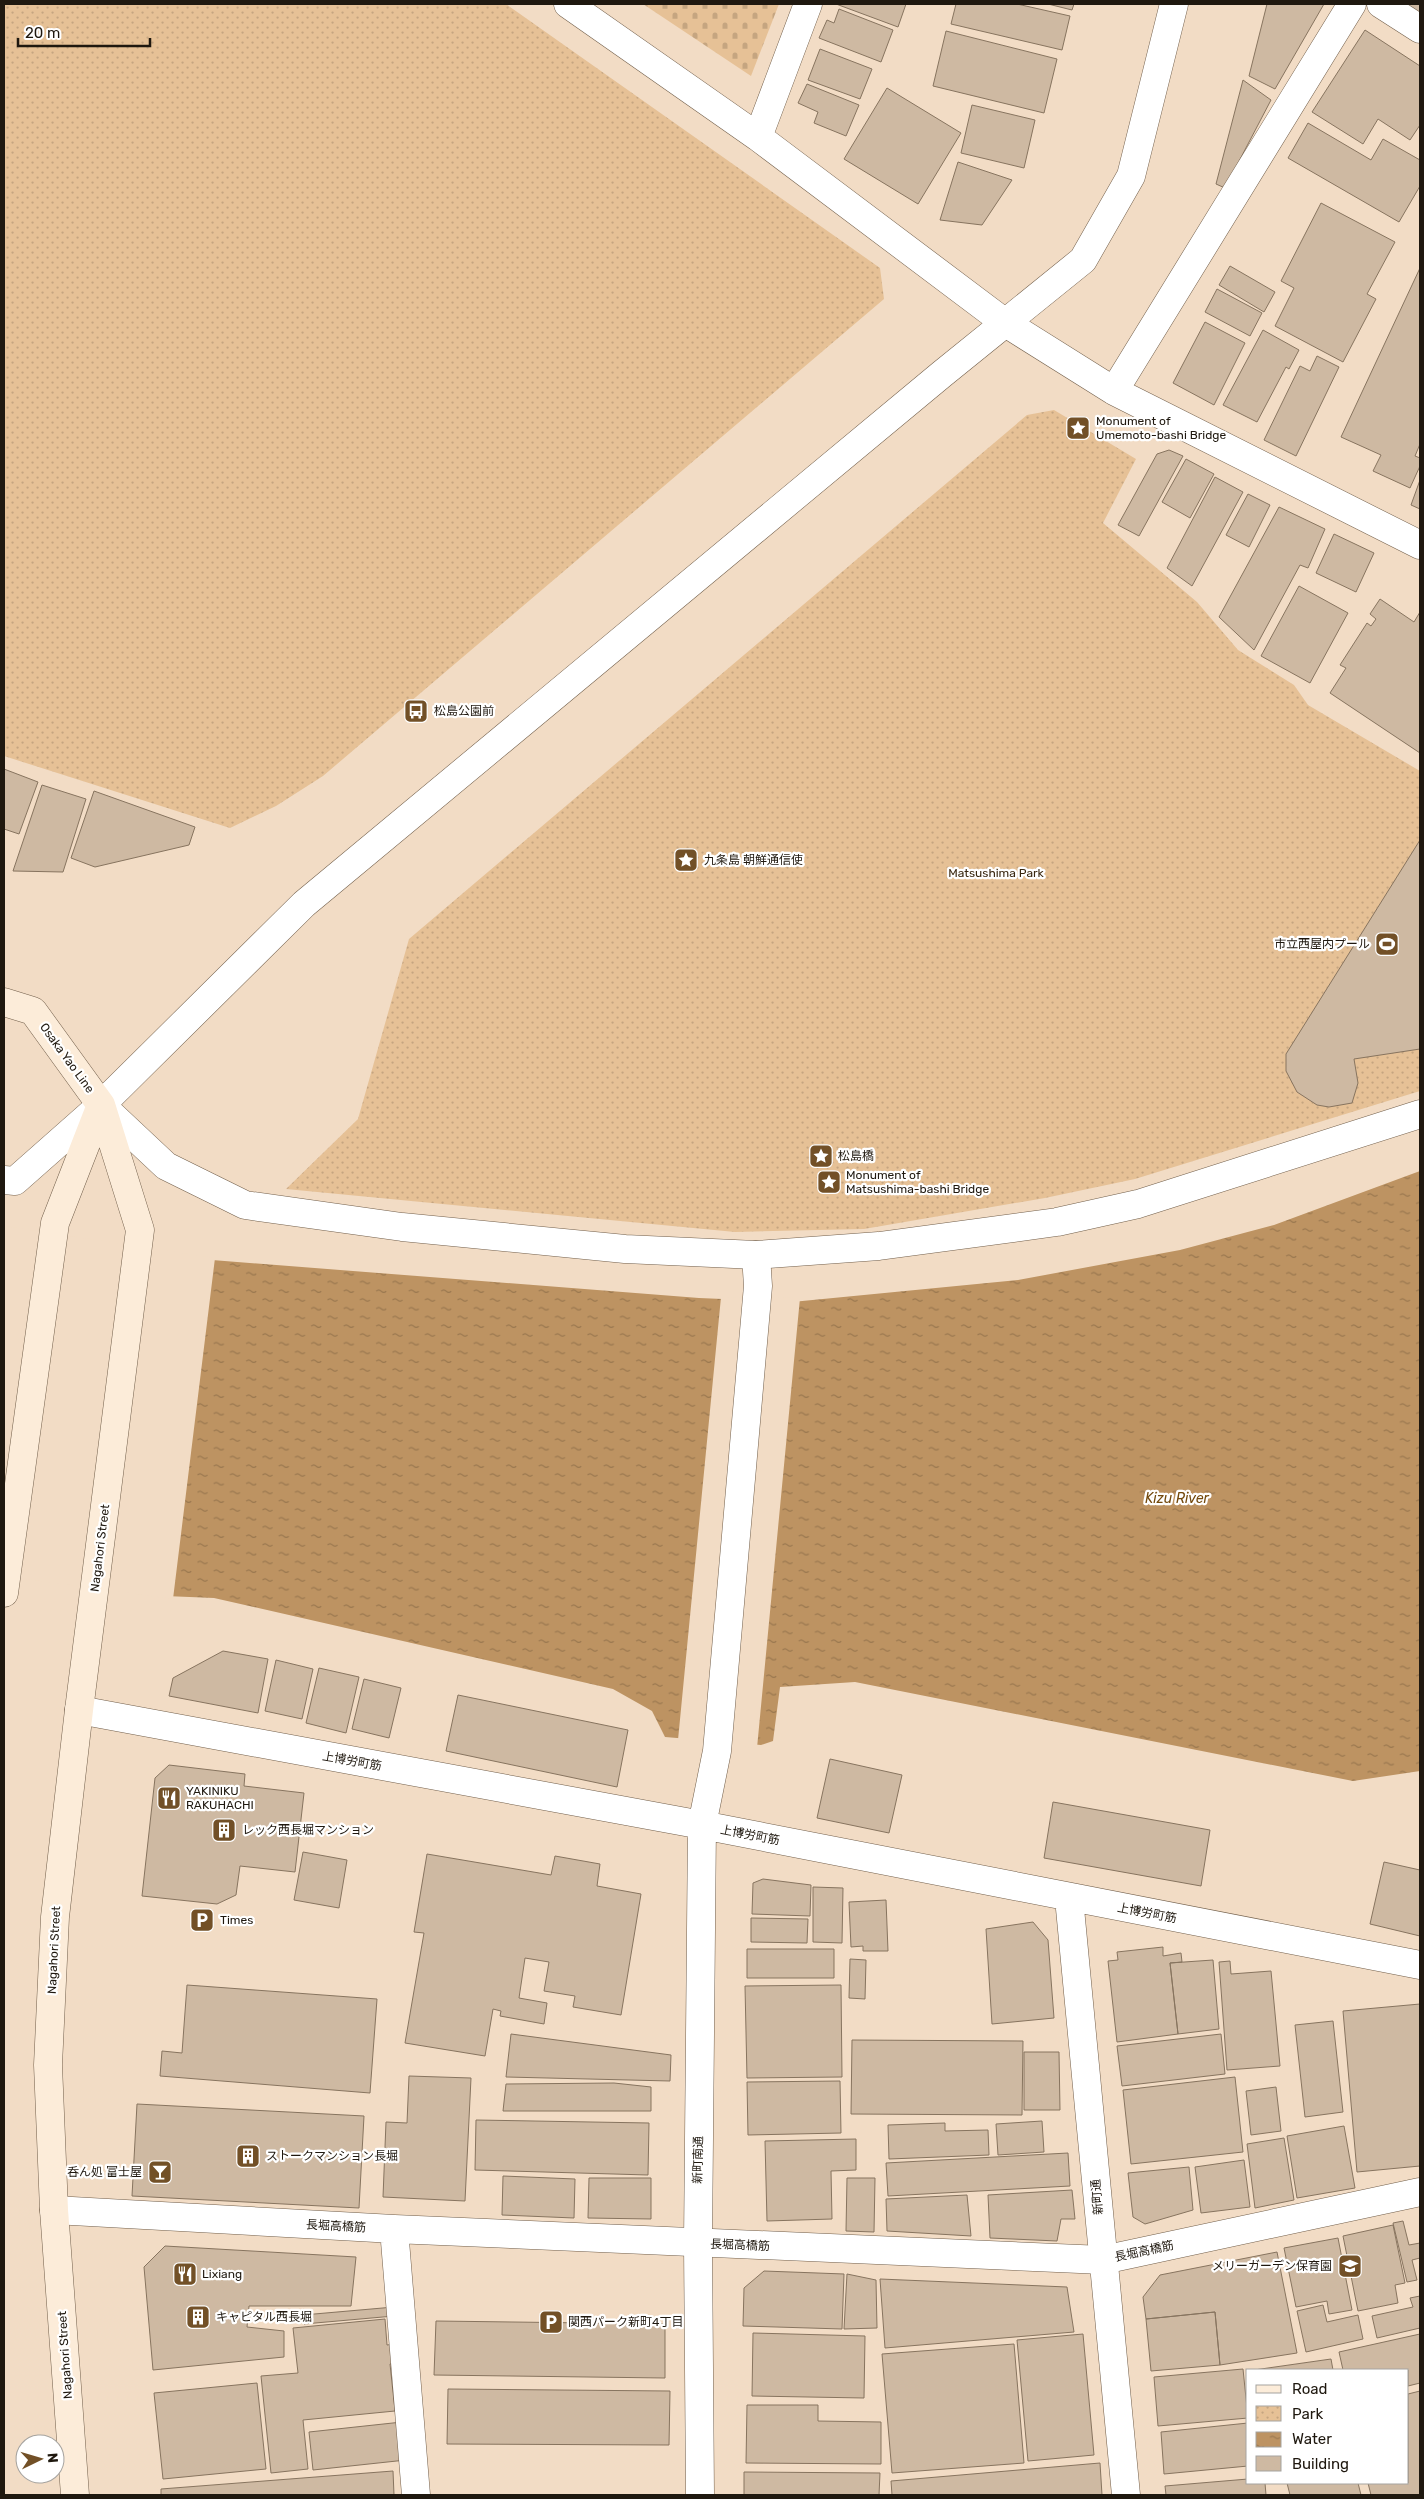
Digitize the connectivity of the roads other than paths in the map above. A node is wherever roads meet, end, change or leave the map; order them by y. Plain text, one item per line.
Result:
1 (568, 4) edge
2 (808, 4) edge
3 (1174, 4) edge
4 (1352, 4) edge
5 (1380, 4) edge
6 (1420, 29) edge
7 (758, 137) junction
8 (1004, 322) junction
9 (1114, 391) junction
10 (1420, 545) edge
11 (4, 1002) edge
12 (100, 1105) junction
13 (1420, 1114) edge
14 (4, 1180) edge
15 (756, 1255) junction
16 (4, 1587) edge
17 (79, 1710) junction
18 (702, 1825) junction
19 (1070, 1898) junction
20 (1420, 1965) edge
21 (1420, 2192) edge
22 (54, 2210) junction
23 (394, 2229) junction
24 (698, 2243) junction
25 (1103, 2260) junction
26 (75, 2495) edge
27 (416, 2495) edge
28 (700, 2495) edge
29 (1126, 2495) edge

1 - 7 street
2 - 7 street
3 - 8 street
4 - 9 street
5 - 6 street
7 - 8 street
8 - 9 street
8 - 12 street
9 - 10 street
11 - 12 main road, Osaka Yao Line
12 - 14 street
12 - 15 street
12 - 16 main road
12 - 17 main road, Nagahori Street
13 - 15 street
15 - 18 street, 新町南通
17 - 18 street, 上博労町筋
17 - 22 main road, Nagahori Street
18 - 19 street, 上博労町筋
18 - 24 street, 新町南通
19 - 20 street, 上博労町筋
19 - 25 street, 新町通
21 - 25 street, 長堀高橋筋
22 - 23 street, 長堀高橋筋
22 - 26 main road, Nagahori Street
23 - 24 street, 長堀高橋筋
23 - 27 street
24 - 25 street, 長堀高橋筋
24 - 28 street, 新町南通
25 - 29 street, 新町通

